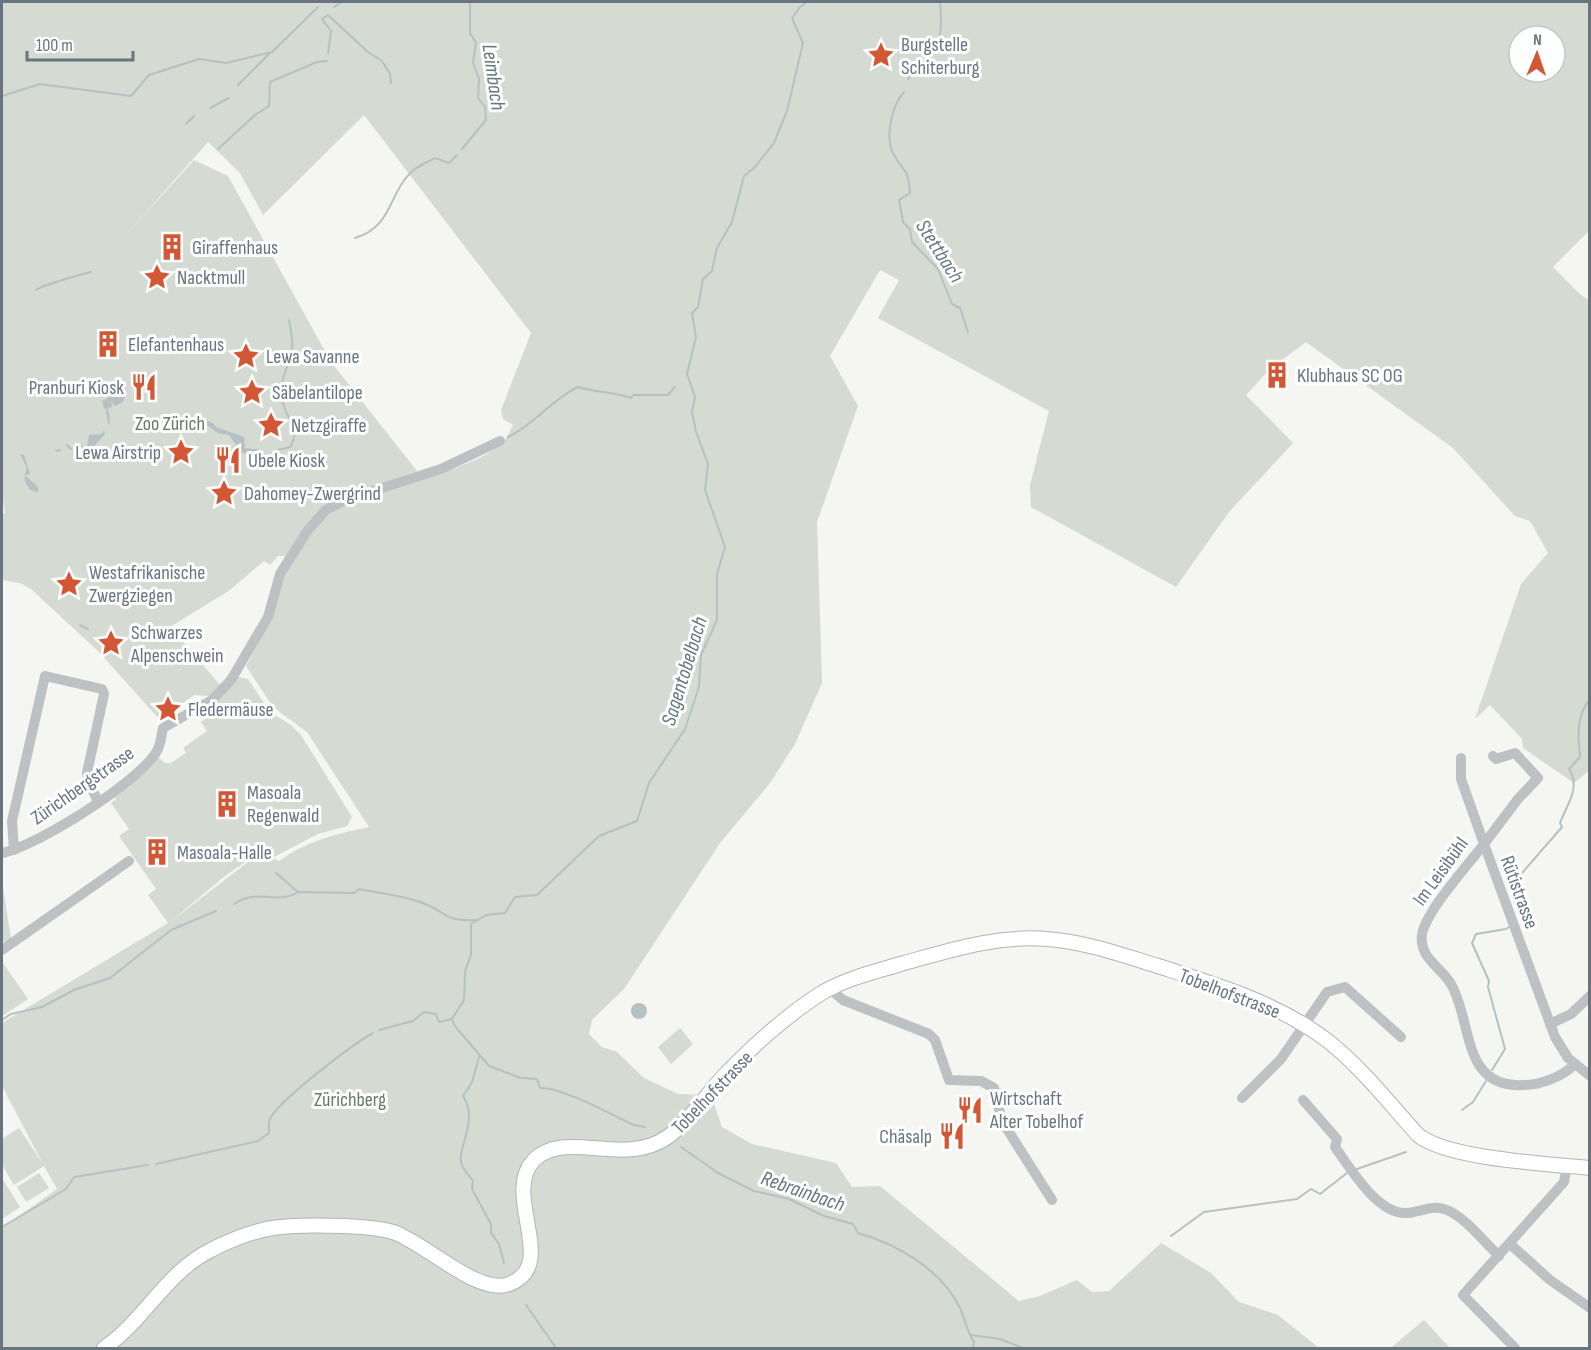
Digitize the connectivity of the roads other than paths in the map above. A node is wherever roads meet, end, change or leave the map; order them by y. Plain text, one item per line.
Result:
1 (501, 441) dead end
2 (1493, 756) dead end
3 (1461, 758) dead end
4 (98, 801) junction
5 (1484, 844) junction
6 (14, 850) junction
7 (2, 853) edge
8 (129, 861) dead end
9 (2, 950) edge
10 (830, 989) junction
11 (1590, 996) edge
12 (1550, 1024) junction
13 (1305, 1026) junction
14 (1401, 1037) dead end
15 (1574, 1065) junction
16 (1590, 1076) edge
17 (1242, 1098) dead end
18 (1303, 1100) dead end
19 (1567, 1166) junction
20 (1590, 1168) edge
21 (1052, 1200) dead end
22 (1509, 1244) junction
23 (1499, 1256) junction
24 (1590, 1308) edge
25 (104, 1348) edge
26 (1515, 1348) edge

1 - 4 street, Zürichbergstrasse
2 - 5 street, Rütistrasse
3 - 5 street, Im Leisibühl
4 - 6 street, Zürichbergstrasse
4 - 6 street
5 - 12 street, Rütistrasse
5 - 15 street, Im Leisibühl
6 - 7 street, Zürichbergstrasse
8 - 9 street
10 - 13 main road, Tobelhofstrasse
10 - 21 street
10 - 25 main road, Tobelhofstrasse
11 - 12 street
12 - 15 street, Rütistrasse
13 - 14 street
13 - 17 street
13 - 19 main road, Tobelhofstrasse
15 - 16 street, Rütistrasse
18 - 23 street
19 - 20 main road, Tobelhofstrasse
19 - 22 street
22 - 23 street
22 - 24 street
23 - 26 street

